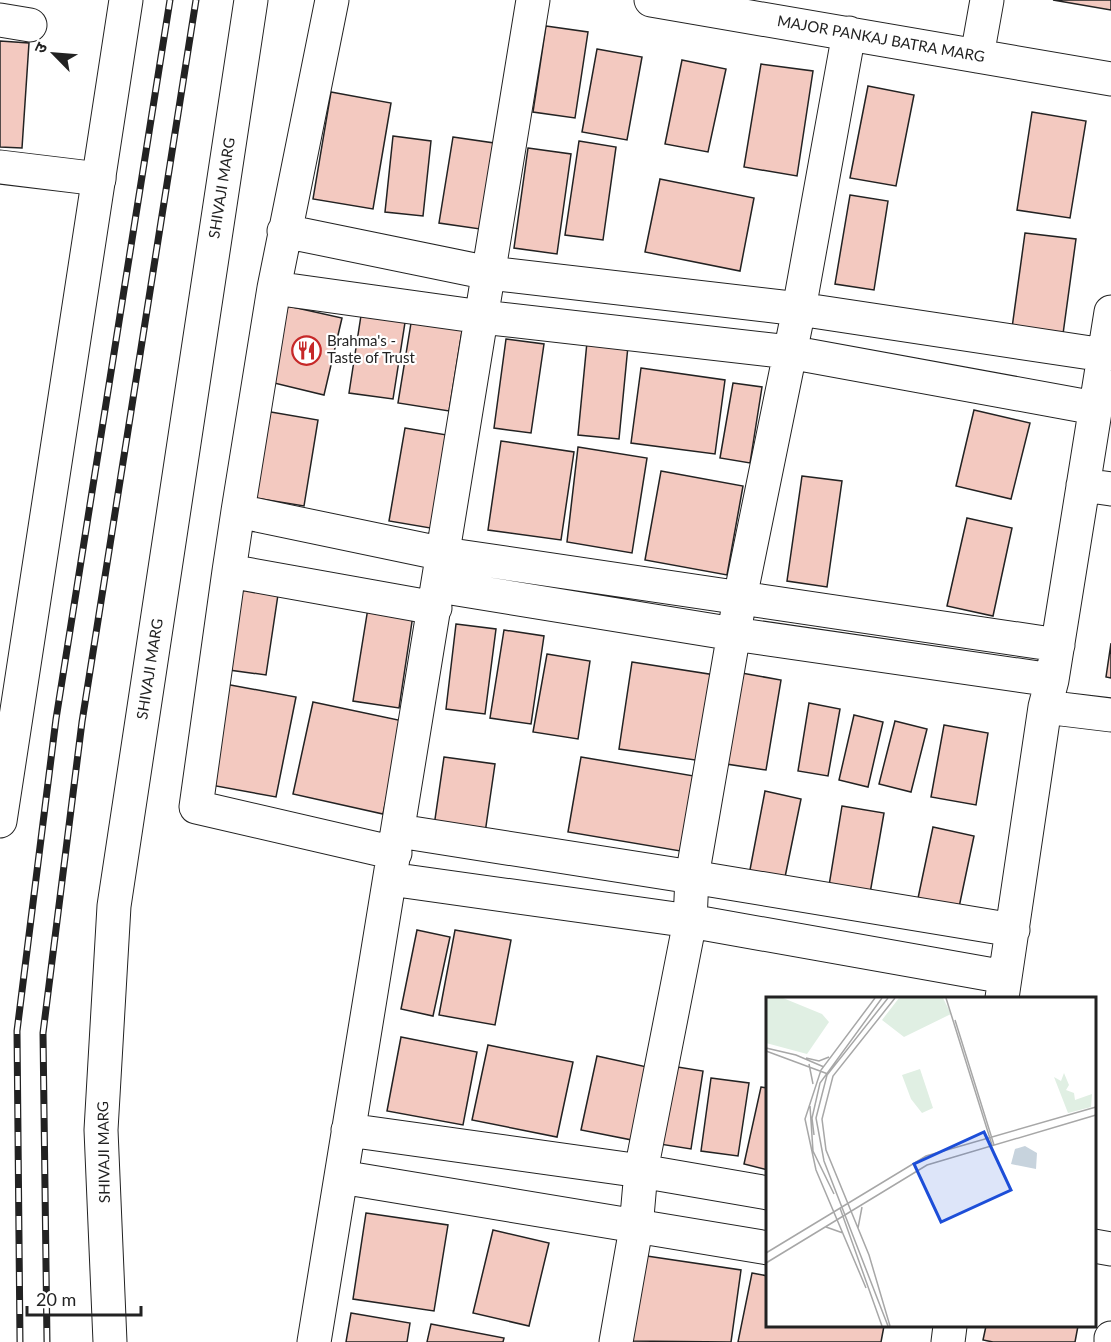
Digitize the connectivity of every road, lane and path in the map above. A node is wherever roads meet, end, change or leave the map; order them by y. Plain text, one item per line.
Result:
1 (126, 0) edge
2 (251, 0) edge
3 (332, 0) edge
4 (534, 0) edge
5 (651, 0) edge
6 (987, 0) edge
7 (738, 7) edge
8 (849, 33) junction
9 (977, 56) junction
10 (1111, 79) edge
11 (0, 167) edge
12 (99, 179) junction
13 (284, 231) junction
14 (489, 273) junction
15 (274, 288) junction
16 (799, 309) junction
17 (1111, 312) edge
18 (482, 317) junction
19 (789, 352) junction
20 (1104, 356) junction
21 (1095, 408) junction
22 (1097, 487) edge
23 (238, 511) junction
24 (444, 554) junction
25 (229, 571) junction
26 (437, 597) junction
27 (740, 598) junction
28 (734, 634) junction
29 (1058, 645) junction
30 (1049, 693) junction
31 (1111, 715) edge
32 (0, 822) edge
33 (394, 854) junction
34 (692, 876) junction
35 (690, 921) junction
36 (1013, 930) junction
37 (1003, 988) edge
38 (348, 1130) junction
39 (641, 1171) junction
40 (341, 1177) junction
41 (766, 1193) edge
42 (636, 1228) junction
43 (1096, 1246) edge
44 (766, 1248) edge
45 (1111, 1249) edge
46 (950, 1327) edge
47 (110, 1342) edge
48 (314, 1342) edge
49 (616, 1342) edge
50 (948, 1342) edge

1 - 12 street
2 - 47 street, SHIVAJI MARG
3 - 13 street
4 - 14 street
5 - 7 street, MAJOR PANKAJ BATRA MARG
6 - 9 street
7 - 8 street, MAJOR PANKAJ BATRA MARG
8 - 9 street, MAJOR PANKAJ BATRA MARG
8 - 16 street
9 - 10 street, MAJOR PANKAJ BATRA MARG
11 - 12 street
12 - 32 street
13 - 14 street
13 - 15 street
14 - 16 street
14 - 18 street
15 - 18 street
15 - 23 street
16 - 19 street
16 - 20 street
17 - 20 street
18 - 19 street
18 - 24 street
19 - 21 street
19 - 27 street
20 - 21 street
21 - 22 street
22 - 29 street
23 - 24 street
23 - 25 street
24 - 26 street
24 - 27 street
25 - 26 street
25 - 33 street
26 - 28 street
26 - 33 street
27 - 28 street
27 - 29 street
28 - 30 street
28 - 34 street
29 - 30 street
30 - 31 street
30 - 36 street
33 - 34 street
33 - 35 street
33 - 38 street
34 - 35 street
34 - 36 street
35 - 37 street
35 - 39 street
36 - 37 street
38 - 39 street
38 - 40 street
39 - 41 street
39 - 42 street
40 - 42 street
40 - 48 street
42 - 44 street
42 - 49 street
43 - 45 street
46 - 50 street

